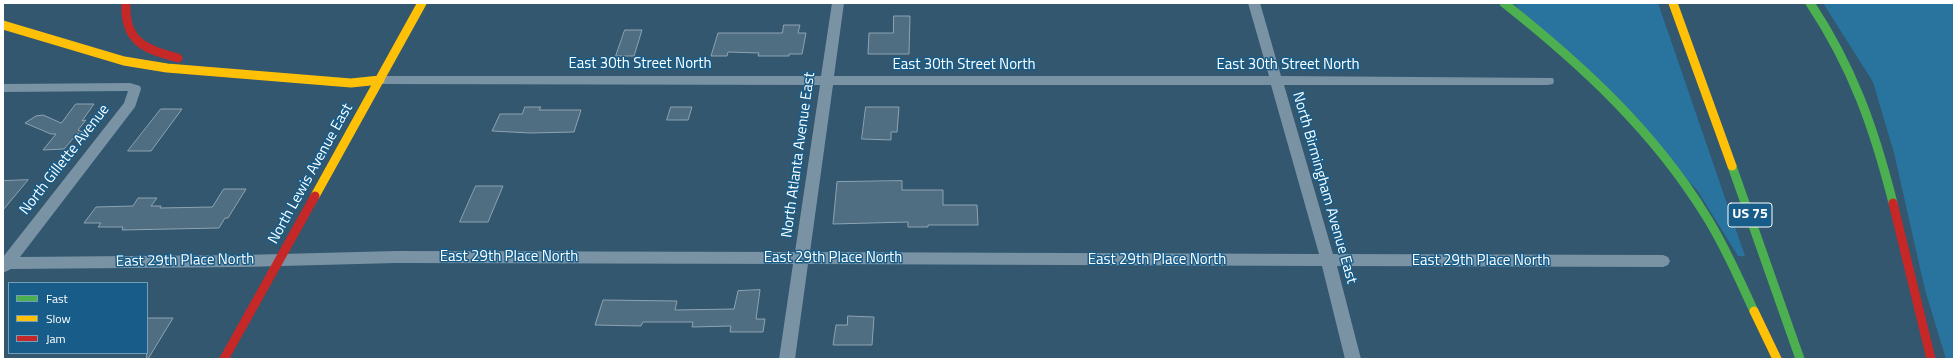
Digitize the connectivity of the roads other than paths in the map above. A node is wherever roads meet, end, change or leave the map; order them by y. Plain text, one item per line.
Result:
1 (126, 3) edge
2 (422, 3) edge
3 (838, 3) edge
4 (1254, 3) edge
5 (1504, 3) edge
6 (1673, 3) edge
7 (1810, 3) edge
8 (1686, 11) dead end
9 (3, 25) edge
10 (187, 60) dead end
11 (233, 64) dead end
12 (1698, 72) junction
13 (380, 80) junction
14 (828, 80) junction
15 (1548, 80) dead end
16 (1275, 82) junction
17 (3, 88) edge
18 (802, 257) junction
19 (280, 260) junction
20 (1328, 261) junction
21 (1663, 261) dead end
22 (5, 265) edge
23 (224, 359) edge
24 (787, 359) edge
25 (1353, 359) edge
26 (1777, 359) edge
27 (1800, 359) edge
28 (1931, 359) edge

1 - 10 main road
2 - 13 main road, North Lewis Avenue East
3 - 14 street, North Atlanta Avenue East
4 - 16 street, North Birmingham Avenue East
5 - 26 main road
6 - 12 main road, US 75
7 - 28 main road
8 - 12 main road
9 - 13 main road
11 - 13 main road
12 - 27 main road, US 75
13 - 14 street, East 30th Street North
13 - 19 main road, North Lewis Avenue East
14 - 16 street, East 30th Street North
14 - 18 street, North Atlanta Avenue East
15 - 16 street, East 30th Street North
16 - 20 street, North Birmingham Avenue East
17 - 22 street, North Gillette Avenue
18 - 19 street, East 29th Place North
18 - 20 street, East 29th Place North
18 - 24 street, North Atlanta Avenue East
19 - 22 street, East 29th Place North
19 - 23 main road, North Lewis Avenue East
20 - 21 street, East 29th Place North
20 - 25 street, North Birmingham Avenue East

